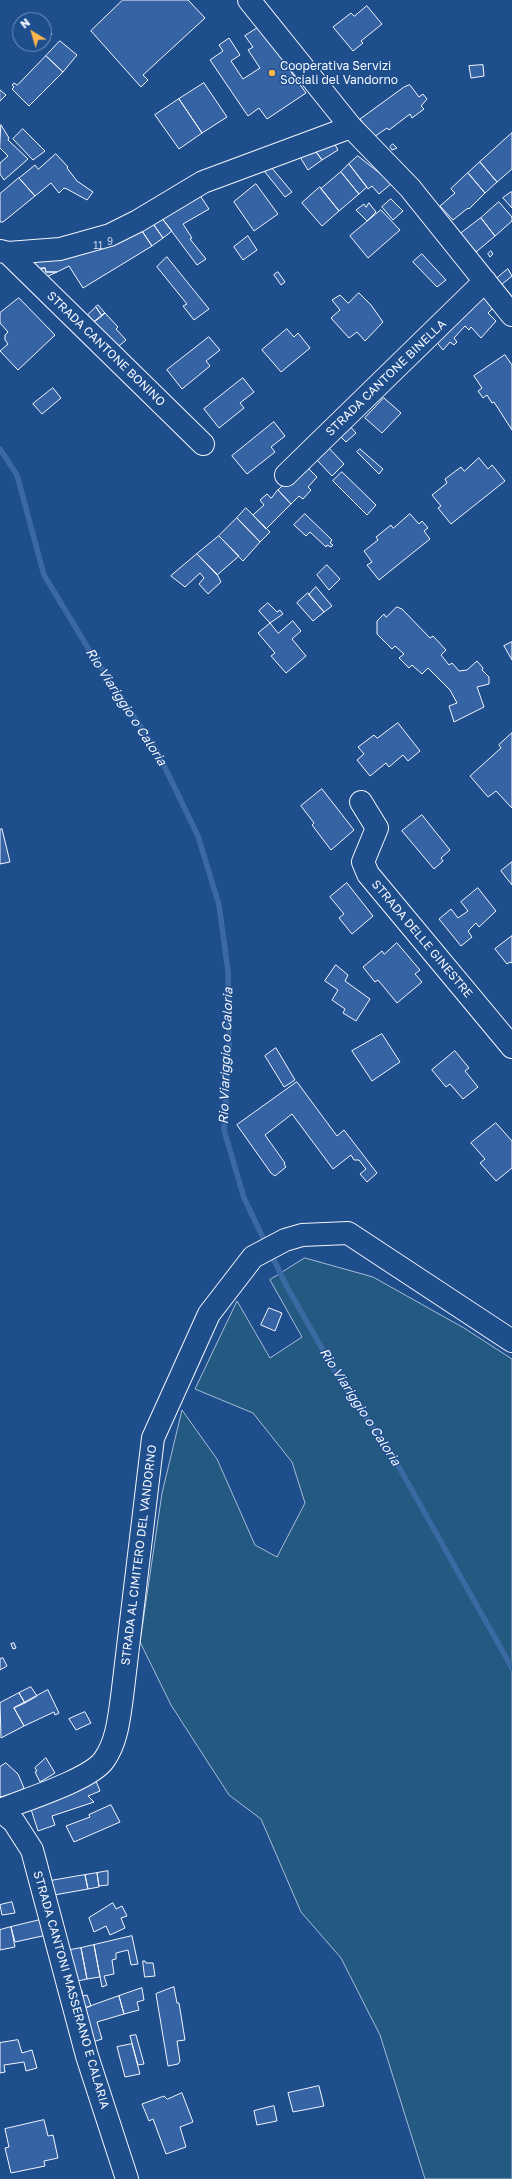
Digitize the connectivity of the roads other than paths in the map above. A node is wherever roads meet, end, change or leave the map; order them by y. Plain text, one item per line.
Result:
1 (249, 0) edge
2 (351, 127) junction
3 (4, 252) edge
4 (485, 282) junction
5 (512, 315) edge
6 (203, 444) dead end
7 (286, 475) dead end
8 (361, 802) dead end
9 (512, 1047) edge
10 (512, 1341) edge
11 (0, 1810) edge
12 (127, 2179) edge

1 - 2 street
2 - 3 street, STRADA CANTONE BONINO
2 - 4 street
3 - 6 street, STRADA CANTONE BONINO
4 - 5 street
4 - 7 street, STRADA CANTONE BINELLA
8 - 9 street, STRADA DELLE GINESTRE
10 - 11 street, STRADA AL CIMITERO DEL VANDORNO
11 - 12 street, STRADA CANTONI MASSERANO E CALARIA

